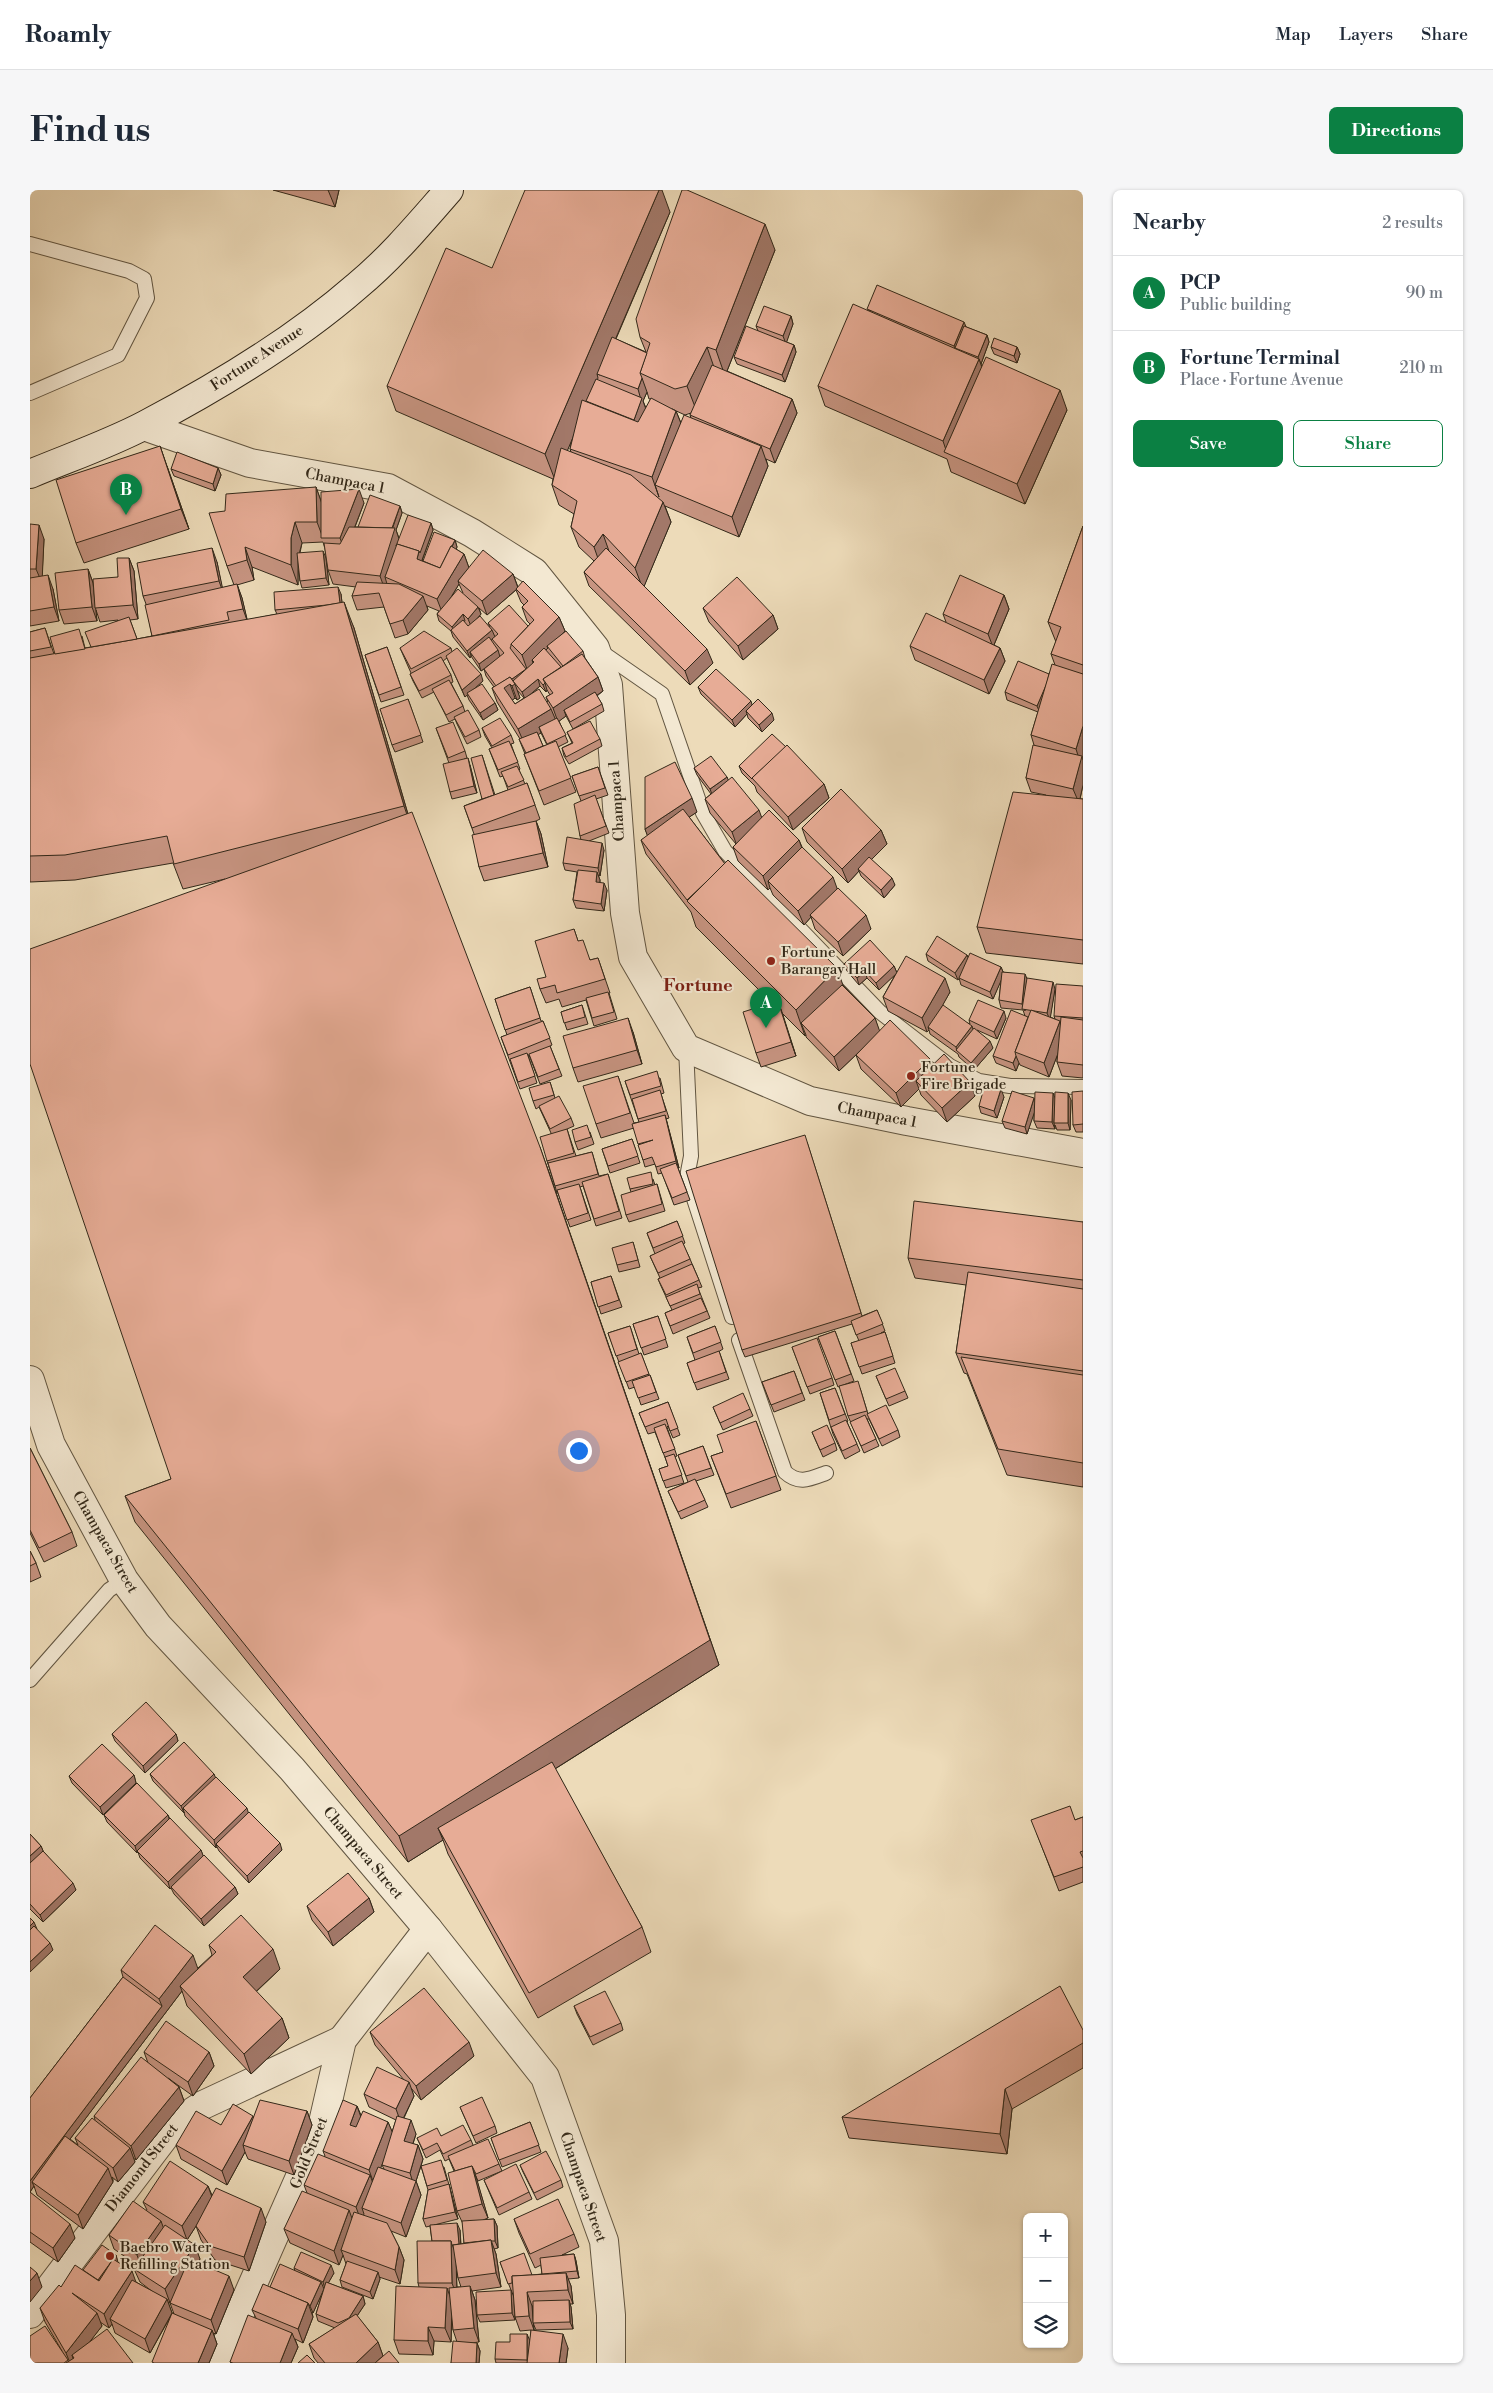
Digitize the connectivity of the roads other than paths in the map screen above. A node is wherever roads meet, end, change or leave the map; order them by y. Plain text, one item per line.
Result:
1 (448, 190) edge
2 (30, 244) edge
3 (30, 393) edge
4 (144, 426) junction
5 (30, 474) edge
6 (595, 648) junction
7 (686, 1048) junction
8 (1083, 1088) edge
9 (1083, 1153) edge
10 (30, 1380) edge
11 (826, 1473) dead end
12 (124, 1580) junction
13 (30, 1680) edge
14 (428, 1929) junction
15 (342, 2040) junction
16 (30, 2314) edge
17 (218, 2363) edge
18 (611, 2363) edge

1 - 4 street, Fortune Avenue
2 - 3 lane
4 - 5 street, Fortune Avenue
4 - 6 street, Champaca 1
6 - 7 street, Champaca 1
6 - 8 lane
7 - 9 street, Champaca 1
7 - 11 lane
10 - 12 street, Champaca Street
12 - 13 lane
12 - 14 street, Champaca Street
14 - 15 street, Gold Street
14 - 18 street, Champaca Street
15 - 16 street, Diamond Street
15 - 17 street, Gold Street

